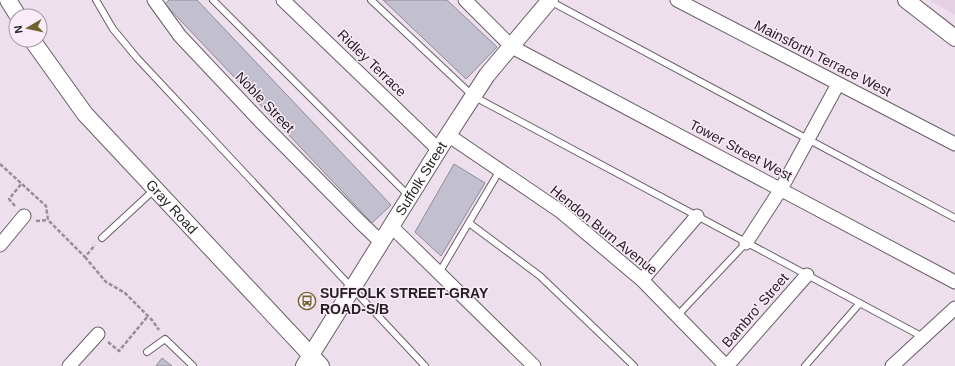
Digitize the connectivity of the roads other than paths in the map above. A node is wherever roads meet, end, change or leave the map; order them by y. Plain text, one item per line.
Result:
1 (96, 0) edge
2 (154, 0) edge
3 (213, 0) edge
4 (283, 0) edge
5 (371, 0) edge
6 (465, 0) edge
7 (549, 0) edge
8 (677, 0) edge
9 (906, 0) edge
10 (955, 38) edge
11 (512, 47) junction
12 (38, 48) edge
13 (838, 84) junction
14 (473, 96) junction
15 (448, 135) junction
16 (808, 140) junction
17 (955, 144) edge
18 (439, 150) junction
19 (500, 170) junction
20 (155, 188) junction
21 (781, 189) junction
22 (410, 197) junction
23 (24, 216) dead end
24 (697, 216) junction
25 (955, 218) edge
26 (469, 223) junction
27 (391, 226) junction
28 (102, 238) road end
29 (381, 242) junction
30 (746, 243) junction
31 (0, 245) edge
32 (439, 273) junction
33 (807, 275) junction
34 (642, 280) junction
35 (955, 282) edge
36 (352, 290) junction
37 (860, 303) junction
38 (955, 308) edge
39 (677, 316) junction
40 (98, 334) road end
41 (923, 337) junction
42 (147, 352) dead end
43 (312, 362) edge
44 (69, 366) edge
45 (193, 366) edge
46 (425, 366) edge
47 (534, 366) edge
48 (634, 366) edge
49 (726, 366) edge
50 (805, 366) edge
51 (892, 366) edge

1 - 36 lane
2 - 29 street, Noble Street
3 - 22 lane
4 - 18 street, Ridley Terrace
5 - 14 lane
6 - 11 street, Tower Street West
7 - 11 street, Suffolk Street
7 - 16 lane
8 - 13 street, Mainsforth Terrace West
9 - 10 street
11 - 14 street, Suffolk Street
11 - 21 street, Tower Street West
12 - 20 street, Gray Road
13 - 16 street
13 - 17 street, Mainsforth Terrace West
14 - 15 street, Suffolk Street
14 - 24 lane
15 - 18 street, Suffolk Street
15 - 19 street, Hendon Burn Avenue
16 - 21 street
16 - 25 lane
18 - 22 street, Suffolk Street
19 - 26 lane
19 - 34 street, Hendon Burn Avenue
20 - 28 lane
20 - 43 street, Gray Road
21 - 30 street
21 - 35 street, Tower Street West
22 - 27 street, Suffolk Street
23 - 31 street
24 - 30 lane
24 - 34 street
26 - 32 lane
26 - 48 lane
27 - 29 street, Suffolk Street
27 - 32 street
29 - 36 street, Suffolk Street
30 - 33 lane
30 - 39 lane
32 - 47 street
33 - 37 lane
33 - 49 street, Bambro' Street
34 - 39 street, Hendon Burn Avenue
36 - 43 street, Suffolk Street
36 - 46 lane
37 - 41 lane
37 - 50 lane
38 - 41 street
39 - 49 street, Hendon Burn Avenue
40 - 44 street
41 - 51 street
42 - 45 lane

